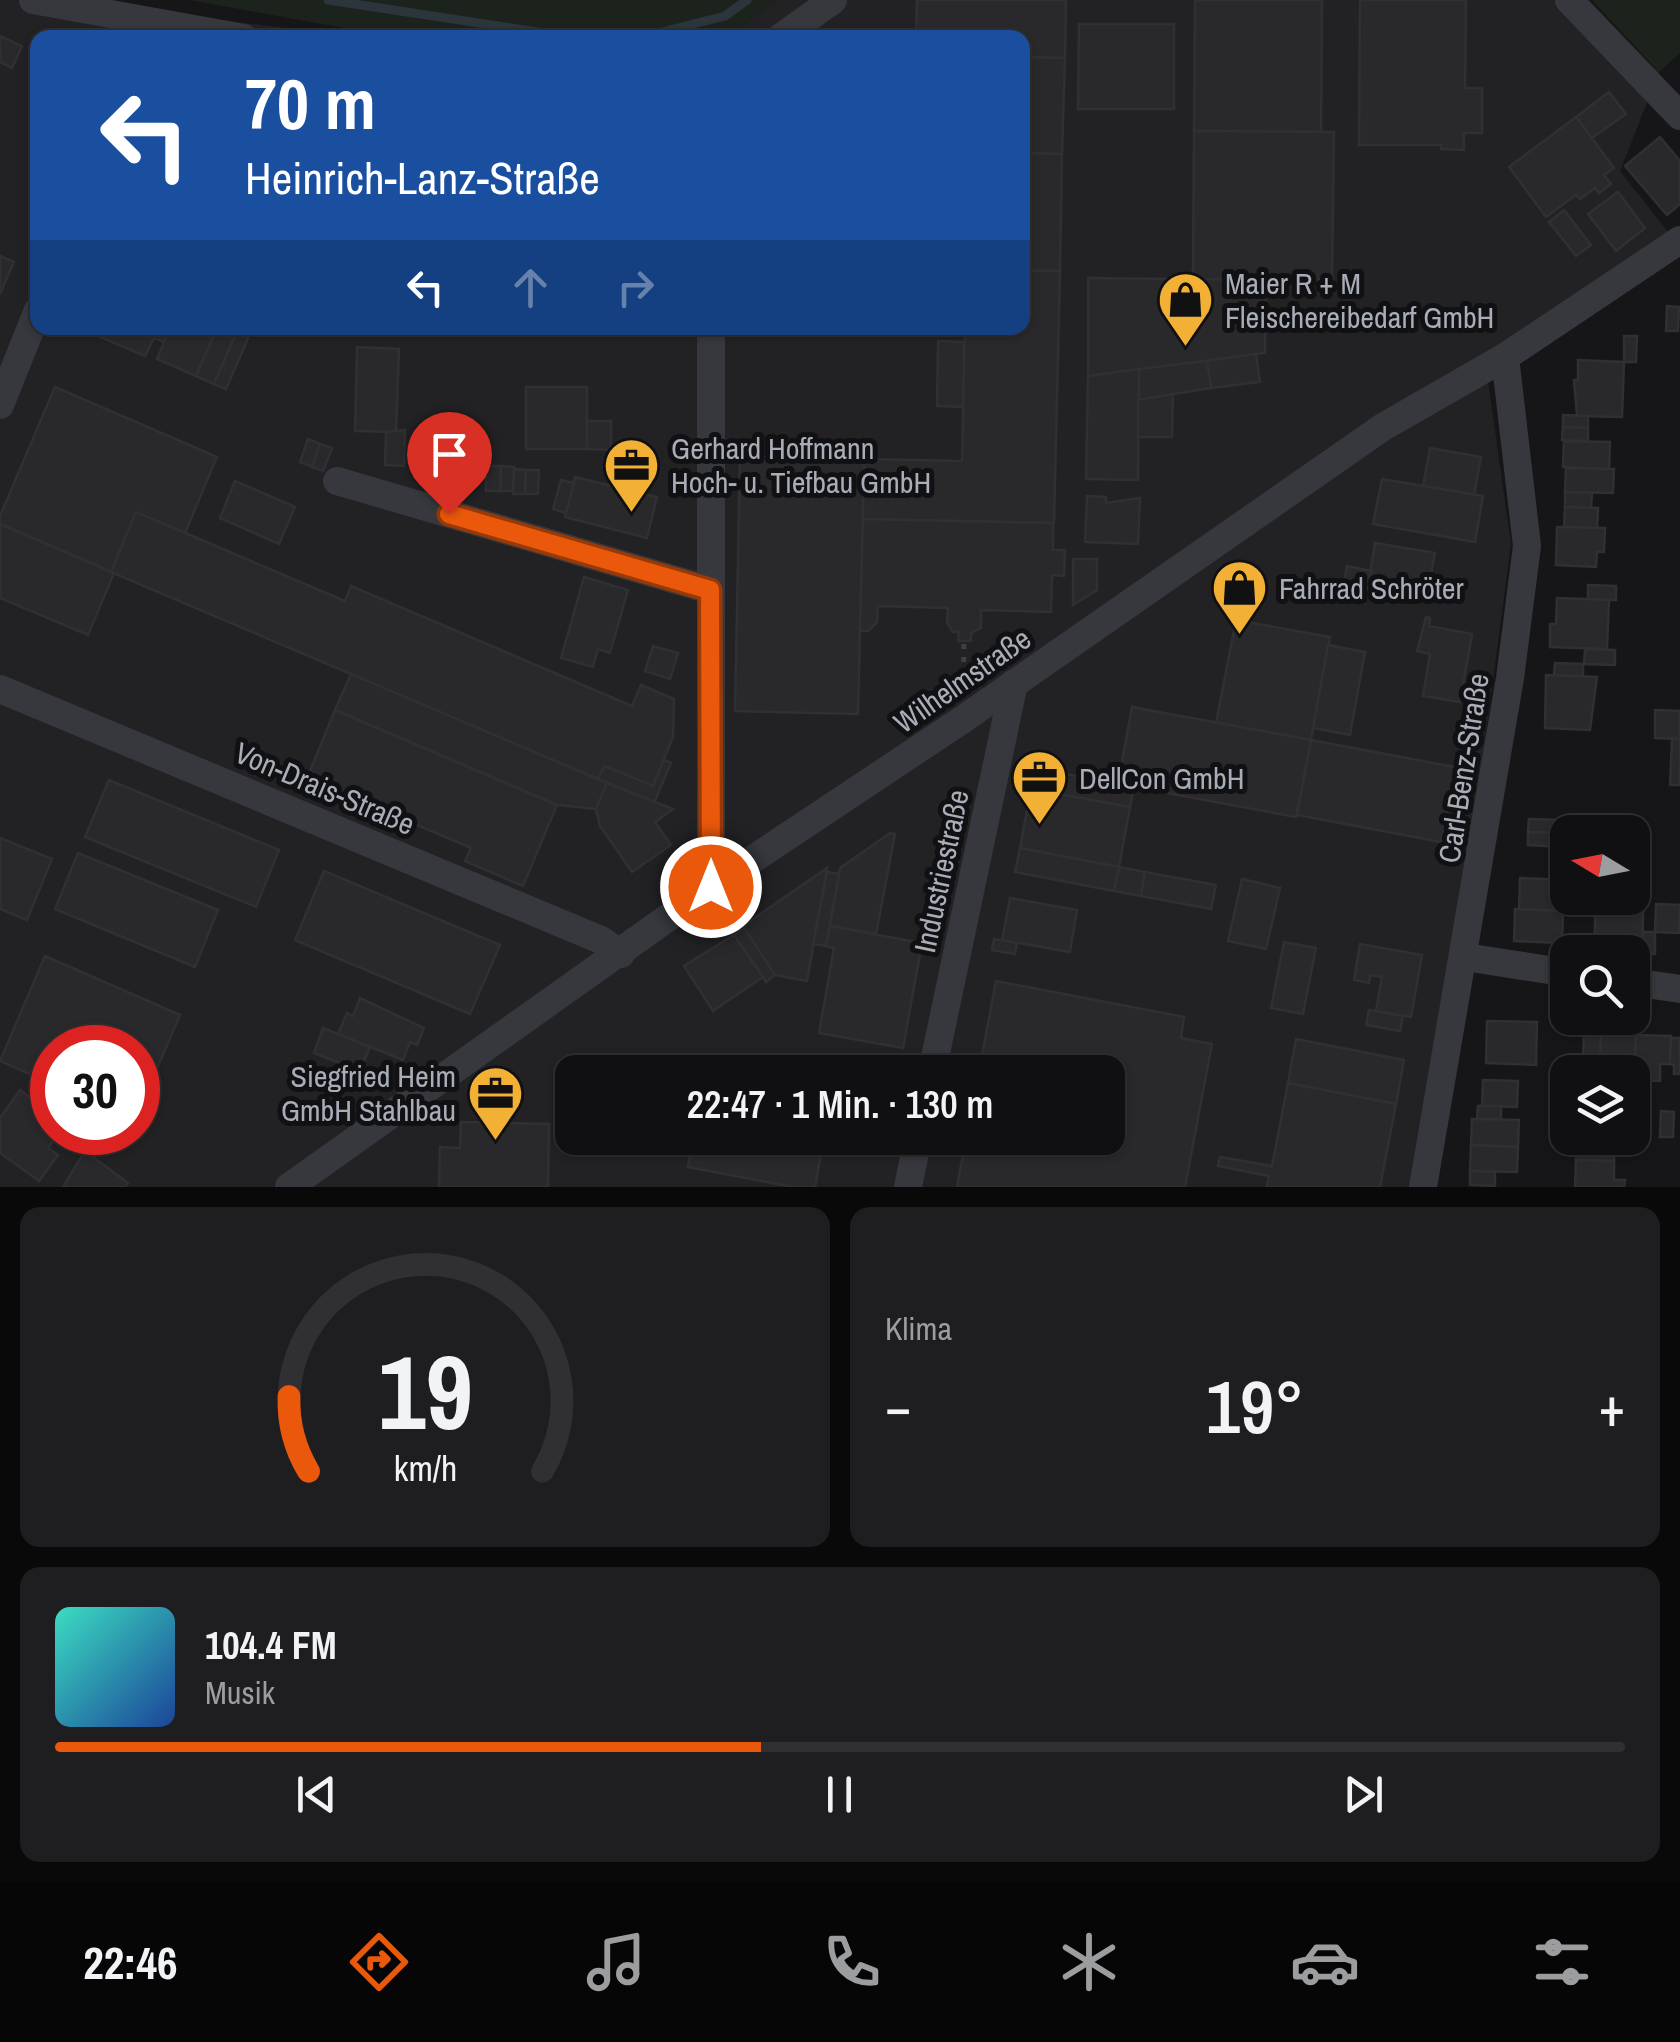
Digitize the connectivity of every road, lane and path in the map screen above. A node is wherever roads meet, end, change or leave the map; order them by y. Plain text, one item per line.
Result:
1 (33, 0) edge
2 (832, 0) edge
3 (1569, 0) edge
4 (150, 20) edge
5 (202, 30) edge
6 (791, 30) edge
7 (1680, 116) edge
8 (1680, 240) edge
9 (30, 330) edge
10 (711, 335) edge
11 (1506, 357) junction
12 (0, 405) edge
13 (337, 481) dead end
14 (710, 590) junction
15 (964, 641) dead end
16 (1014, 683) junction
17 (0, 690) edge
18 (962, 720) junction
19 (711, 887) junction
20 (621, 954) junction
21 (1465, 957) junction
22 (1550, 970) edge
23 (1650, 985) edge
24 (1680, 989) edge
25 (936, 1055) edge
26 (915, 1155) edge
27 (289, 1187) edge
28 (908, 1187) edge
29 (1423, 1187) edge

1 - 4 street
2 - 6 street
3 - 7 street
4 - 5 street
8 - 11 street, Wilhelmstraße
9 - 12 street
10 - 14 street
11 - 16 street, Wilhelmstraße
11 - 21 street, Carl-Benz-Straße
13 - 14 street
14 - 19 street
15 - 18 path
16 - 18 street, Wilhelmstraße
16 - 25 street, Industriestraße
17 - 20 street, Von-Drais-Straße
18 - 19 street, Wilhelmstraße
19 - 20 street, Wilhelmstraße
20 - 27 street, Wilhelmstraße
21 - 22 street
21 - 29 street, Carl-Benz-Straße
23 - 24 street
26 - 28 street

